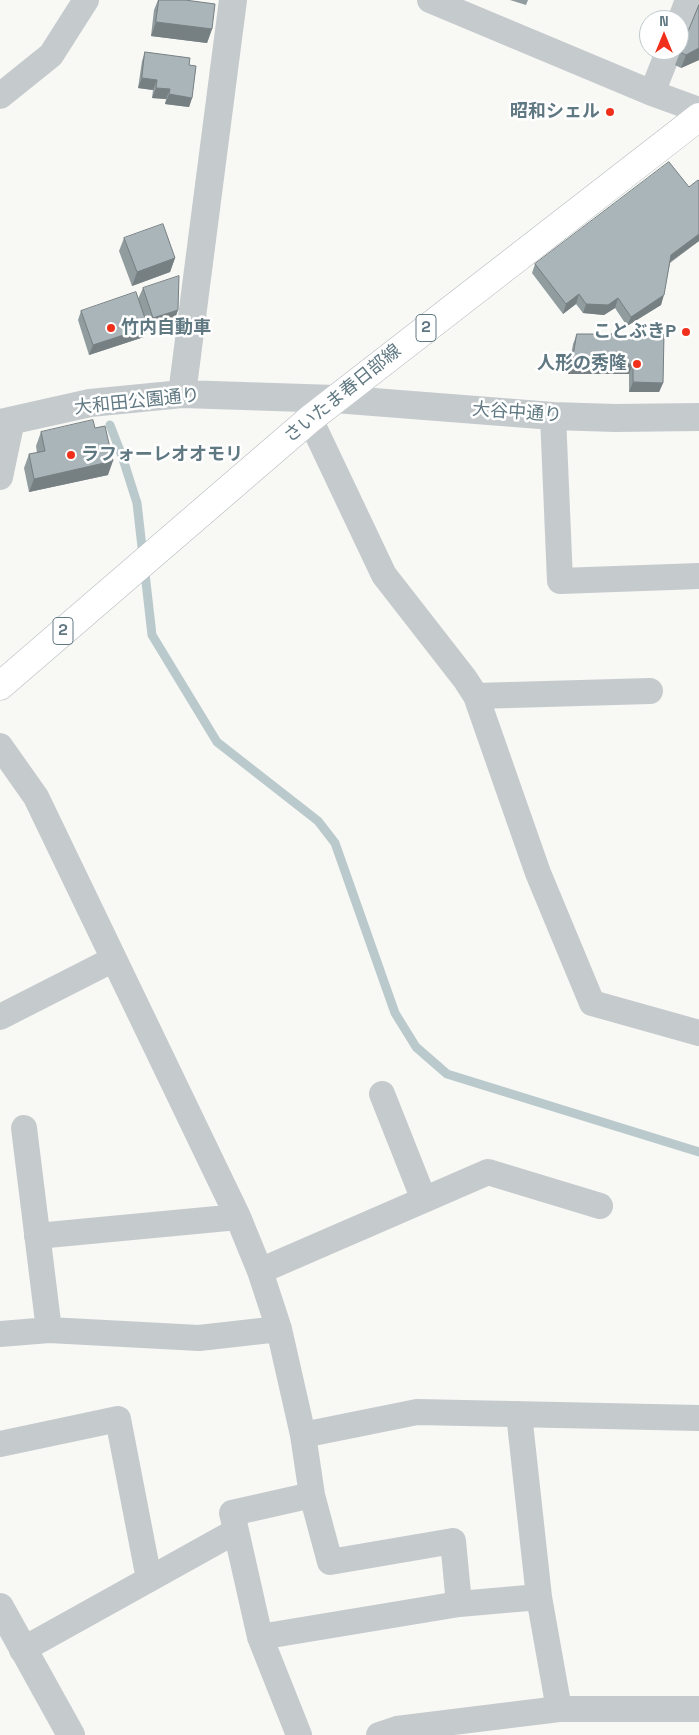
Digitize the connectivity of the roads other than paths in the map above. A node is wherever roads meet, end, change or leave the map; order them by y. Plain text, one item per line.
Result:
1 (86, 0) edge
2 (233, 0) edge
3 (430, 0) edge
4 (665, 60) edge
5 (652, 93) junction
6 (0, 96) edge
7 (699, 110) edge
8 (699, 118) edge
9 (182, 394) junction
10 (335, 399) junction
11 (552, 416) junction
12 (699, 417) edge
13 (310, 420) junction
14 (6, 422) edge
15 (0, 477) edge
16 (699, 576) edge
17 (0, 686) edge
18 (650, 691) dead end
19 (476, 696) junction
20 (0, 746) edge
21 (114, 959) junction
22 (0, 1017) edge
23 (699, 1033) edge
24 (382, 1094) dead end
25 (24, 1128) dead end
26 (424, 1200) junction
27 (600, 1206) dead end
28 (238, 1217) junction
29 (37, 1236) junction
30 (260, 1271) junction
31 (279, 1329) junction
32 (49, 1330) junction
33 (0, 1334) edge
34 (520, 1414) junction
35 (699, 1418) edge
36 (303, 1435) junction
37 (0, 1444) edge
38 (312, 1495) junction
39 (236, 1531) junction
40 (149, 1579) junction
41 (539, 1597) junction
42 (460, 1604) junction
43 (0, 1607) edge
44 (260, 1637) junction
45 (22, 1650) junction
46 (559, 1709) junction
47 (699, 1709) edge
48 (391, 1733) edge
49 (72, 1735) edge
50 (299, 1735) edge

1 - 6 street
2 - 9 street
3 - 5 street
4 - 5 street
5 - 7 street
8 - 10 main road, さいたま春日部線 / 2
9 - 10 street, 大和田公園通り
9 - 14 street, 大和田公園通り
10 - 11 street, 大谷中通り
10 - 13 main road, さいたま春日部線 / 2
11 - 12 street, 大谷中通り
11 - 16 street
13 - 17 main road, さいたま春日部線 / 2
13 - 19 street
14 - 15 street
18 - 19 street
19 - 23 street
20 - 21 street
21 - 22 street
21 - 28 street
24 - 26 street
25 - 29 street
26 - 27 street
26 - 30 street
28 - 29 street
28 - 30 street
29 - 32 street
30 - 31 street
31 - 32 street
31 - 36 street
32 - 33 street
34 - 35 street
34 - 36 street
34 - 41 street
36 - 38 street
37 - 40 street
38 - 39 street
38 - 42 street
39 - 40 street
39 - 44 street
40 - 45 street
41 - 42 street
41 - 46 street
42 - 44 street
43 - 45 street
44 - 50 street
45 - 49 street
46 - 47 street
46 - 48 street

